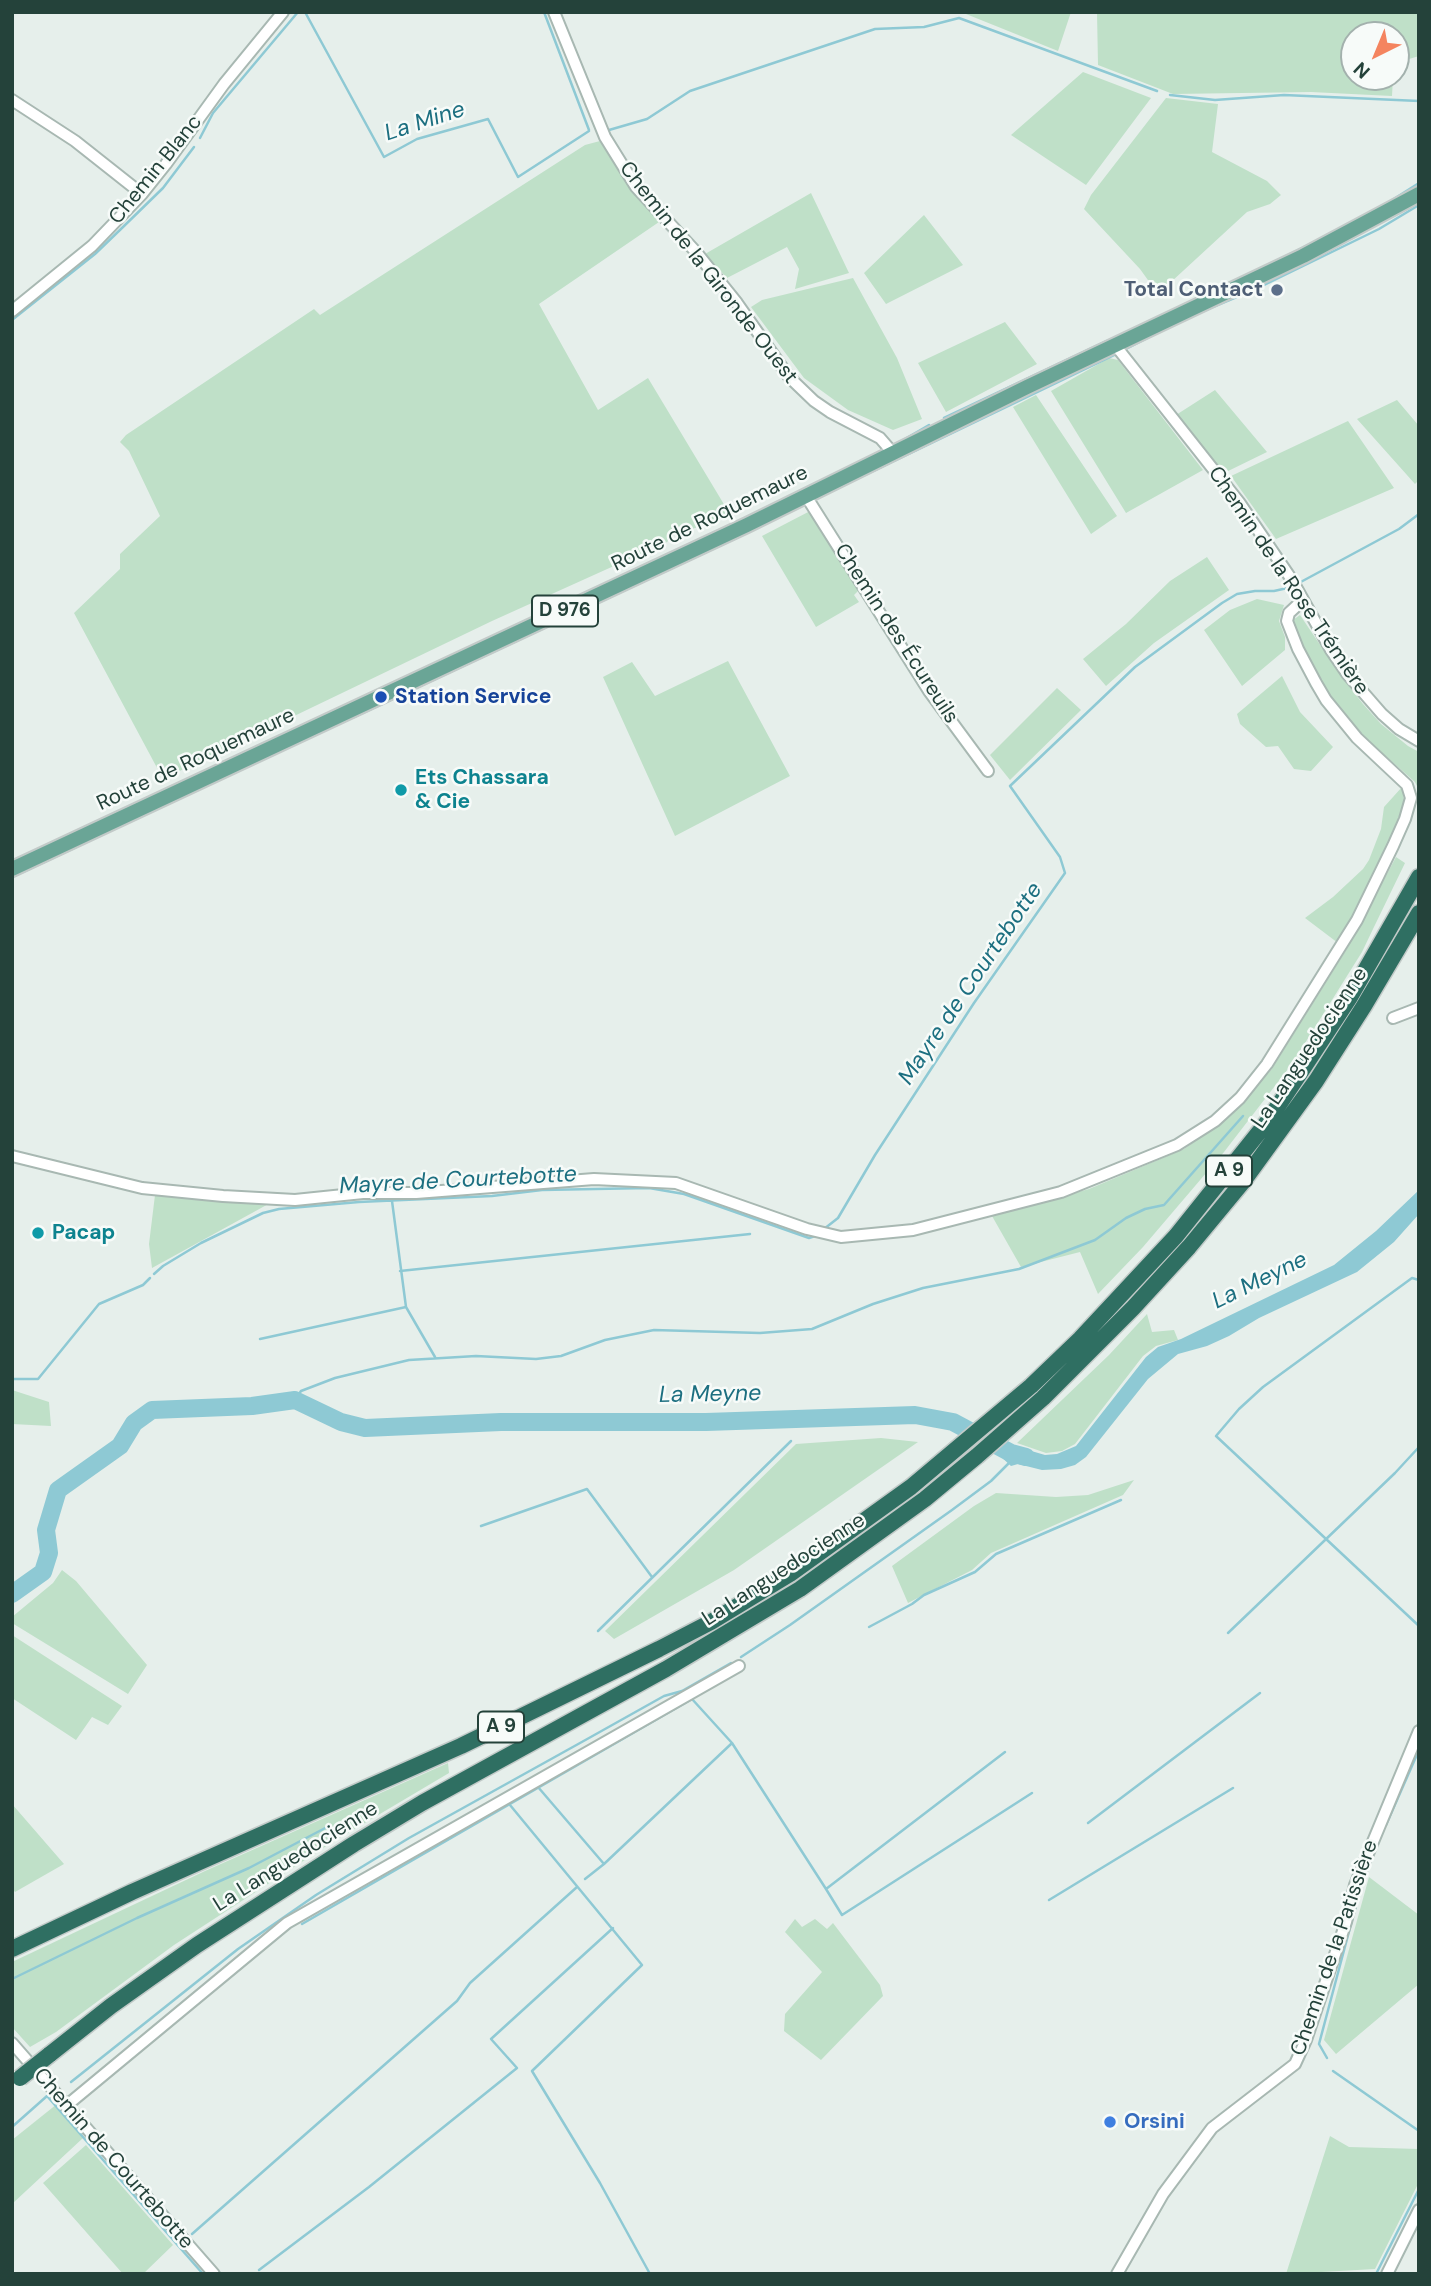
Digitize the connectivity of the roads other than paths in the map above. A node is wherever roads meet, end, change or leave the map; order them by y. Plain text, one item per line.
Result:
1 (283, 12) edge
2 (554, 12) edge
3 (12, 100) edge
4 (142, 194) junction
5 (1419, 194) edge
6 (12, 311) edge
7 (1115, 345) junction
8 (894, 453) junction
9 (806, 496) junction
10 (1301, 596) junction
11 (1419, 741) edge
12 (988, 771) dead end
13 (12, 869) edge
14 (1419, 877) edge
15 (1419, 913) edge
16 (1419, 1008) edge
17 (1393, 1018) dead end
18 (12, 1156) edge
19 (739, 1666) dead end
20 (1419, 1731) edge
21 (12, 1949) edge
22 (12, 2043) edge
23 (16, 2081) edge
24 (66, 2106) junction
25 (1419, 2210) edge
26 (214, 2274) edge
27 (1117, 2274) edge
28 (1387, 2274) edge

1 - 4 street, Chemin Blanc
2 - 8 street, Chemin de la Gironde Ouest
3 - 4 street
4 - 6 street, Chemin Blanc
5 - 7 main road, Route de Roquemaure / D 976
7 - 8 main road, Route de Roquemaure / D 976
7 - 10 street, Chemin de la Rose Trémière
8 - 9 main road, Route de Roquemaure / D 976
9 - 12 street, Chemin des Écureuils
9 - 13 main road, Route de Roquemaure / D 976
10 - 11 street, Chemin de la Rose Trémière
10 - 18 street
14 - 21 highway, La Languedocienne / A 9
15 - 23 highway, La Languedocienne / A 9, bridge
16 - 17 street
19 - 24 street
20 - 27 street, Chemin de la Patissière
22 - 24 street, Chemin de Courtebotte
24 - 26 street, Chemin de Courtebotte
25 - 28 street

